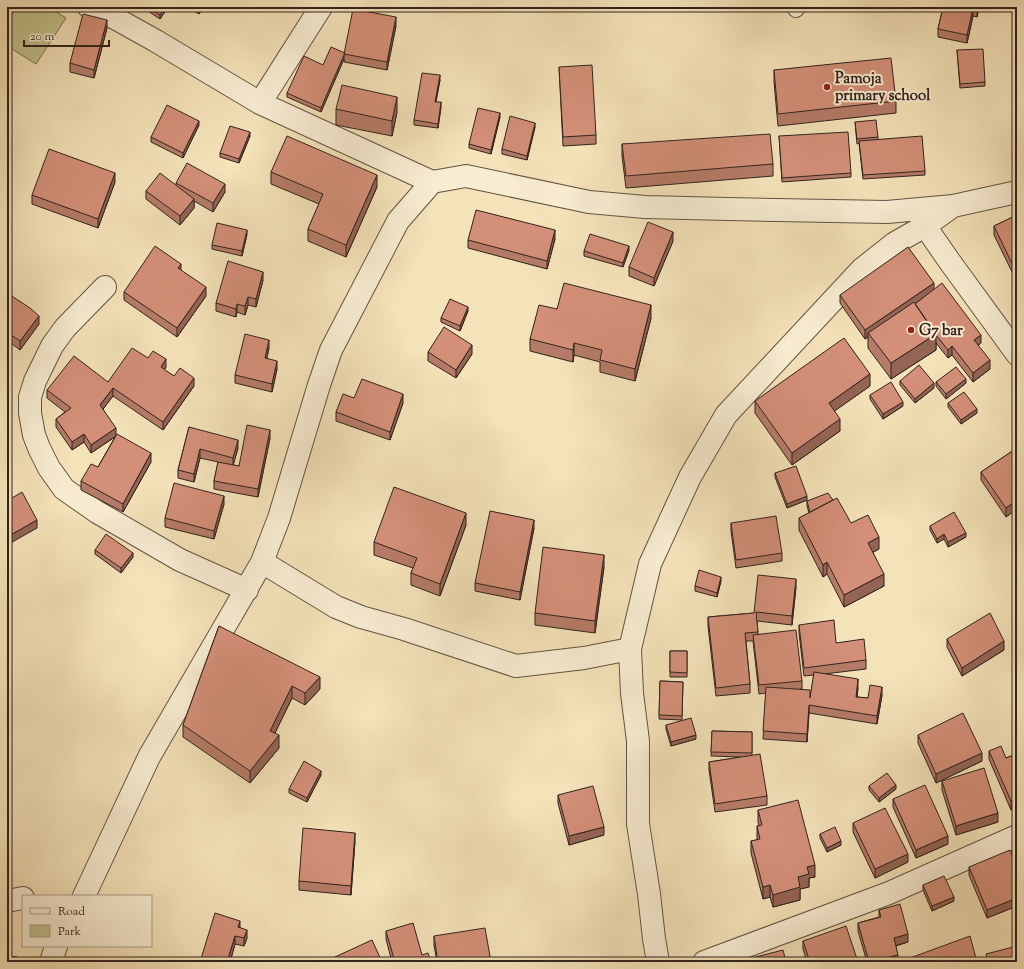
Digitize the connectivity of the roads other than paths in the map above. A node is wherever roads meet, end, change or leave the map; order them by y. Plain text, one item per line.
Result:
1 (89, 7) edge
2 (321, 7) edge
3 (260, 103) junction
4 (432, 182) junction
5 (1017, 192) edge
6 (953, 206) junction
7 (925, 226) junction
8 (105, 287) dead end
9 (1017, 354) edge
10 (262, 562) junction
11 (247, 590) junction
12 (630, 649) junction
13 (1017, 836) edge
14 (84, 895) edge
15 (22, 898) edge
16 (7, 901) edge
17 (56, 947) edge
18 (51, 962) edge
19 (658, 962) edge
20 (704, 962) edge

1 - 3 street
2 - 3 street
3 - 4 street
4 - 6 street
4 - 10 street
5 - 6 street
6 - 7 street
7 - 9 street
7 - 12 street
8 - 11 street
10 - 11 street
10 - 12 street
11 - 14 street
12 - 19 street
13 - 20 street
15 - 16 street
17 - 18 street

